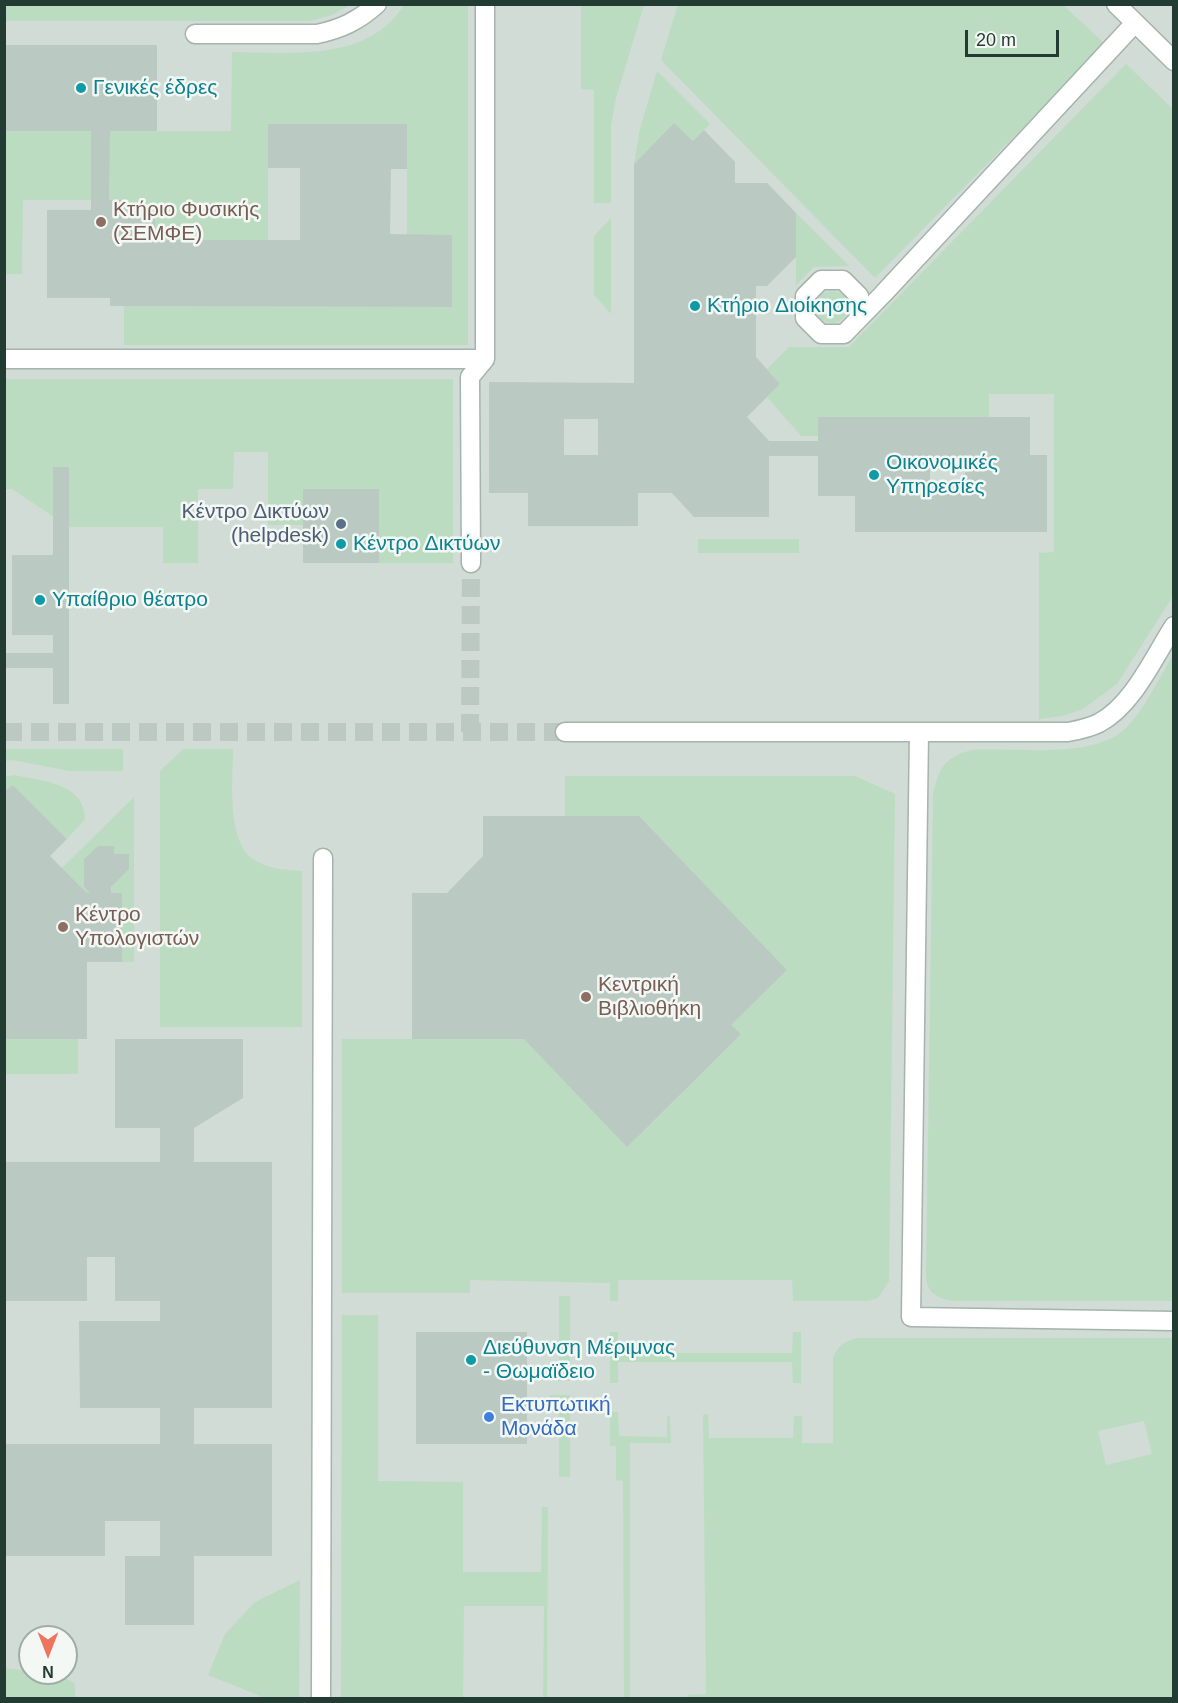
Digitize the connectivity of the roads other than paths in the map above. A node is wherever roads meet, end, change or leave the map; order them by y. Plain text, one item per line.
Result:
1 (377, 4) edge
2 (485, 4) edge
3 (1116, 4) edge
4 (1134, 24) junction
5 (195, 34) dead end
6 (1173, 61) edge
7 (860, 318) dead end
8 (9, 359) edge
9 (485, 359) junction
10 (471, 563) tunnel mouth
11 (1173, 626) edge
12 (566, 732) tunnel mouth
13 (918, 732) junction
14 (323, 858) dead end
15 (1173, 1321) edge
16 (321, 1698) edge

1 - 5 street
2 - 9 street
3 - 4 street
4 - 6 street
4 - 7 street
8 - 9 street
9 - 10 street
11 - 13 street
12 - 13 street
13 - 15 street
14 - 16 street

